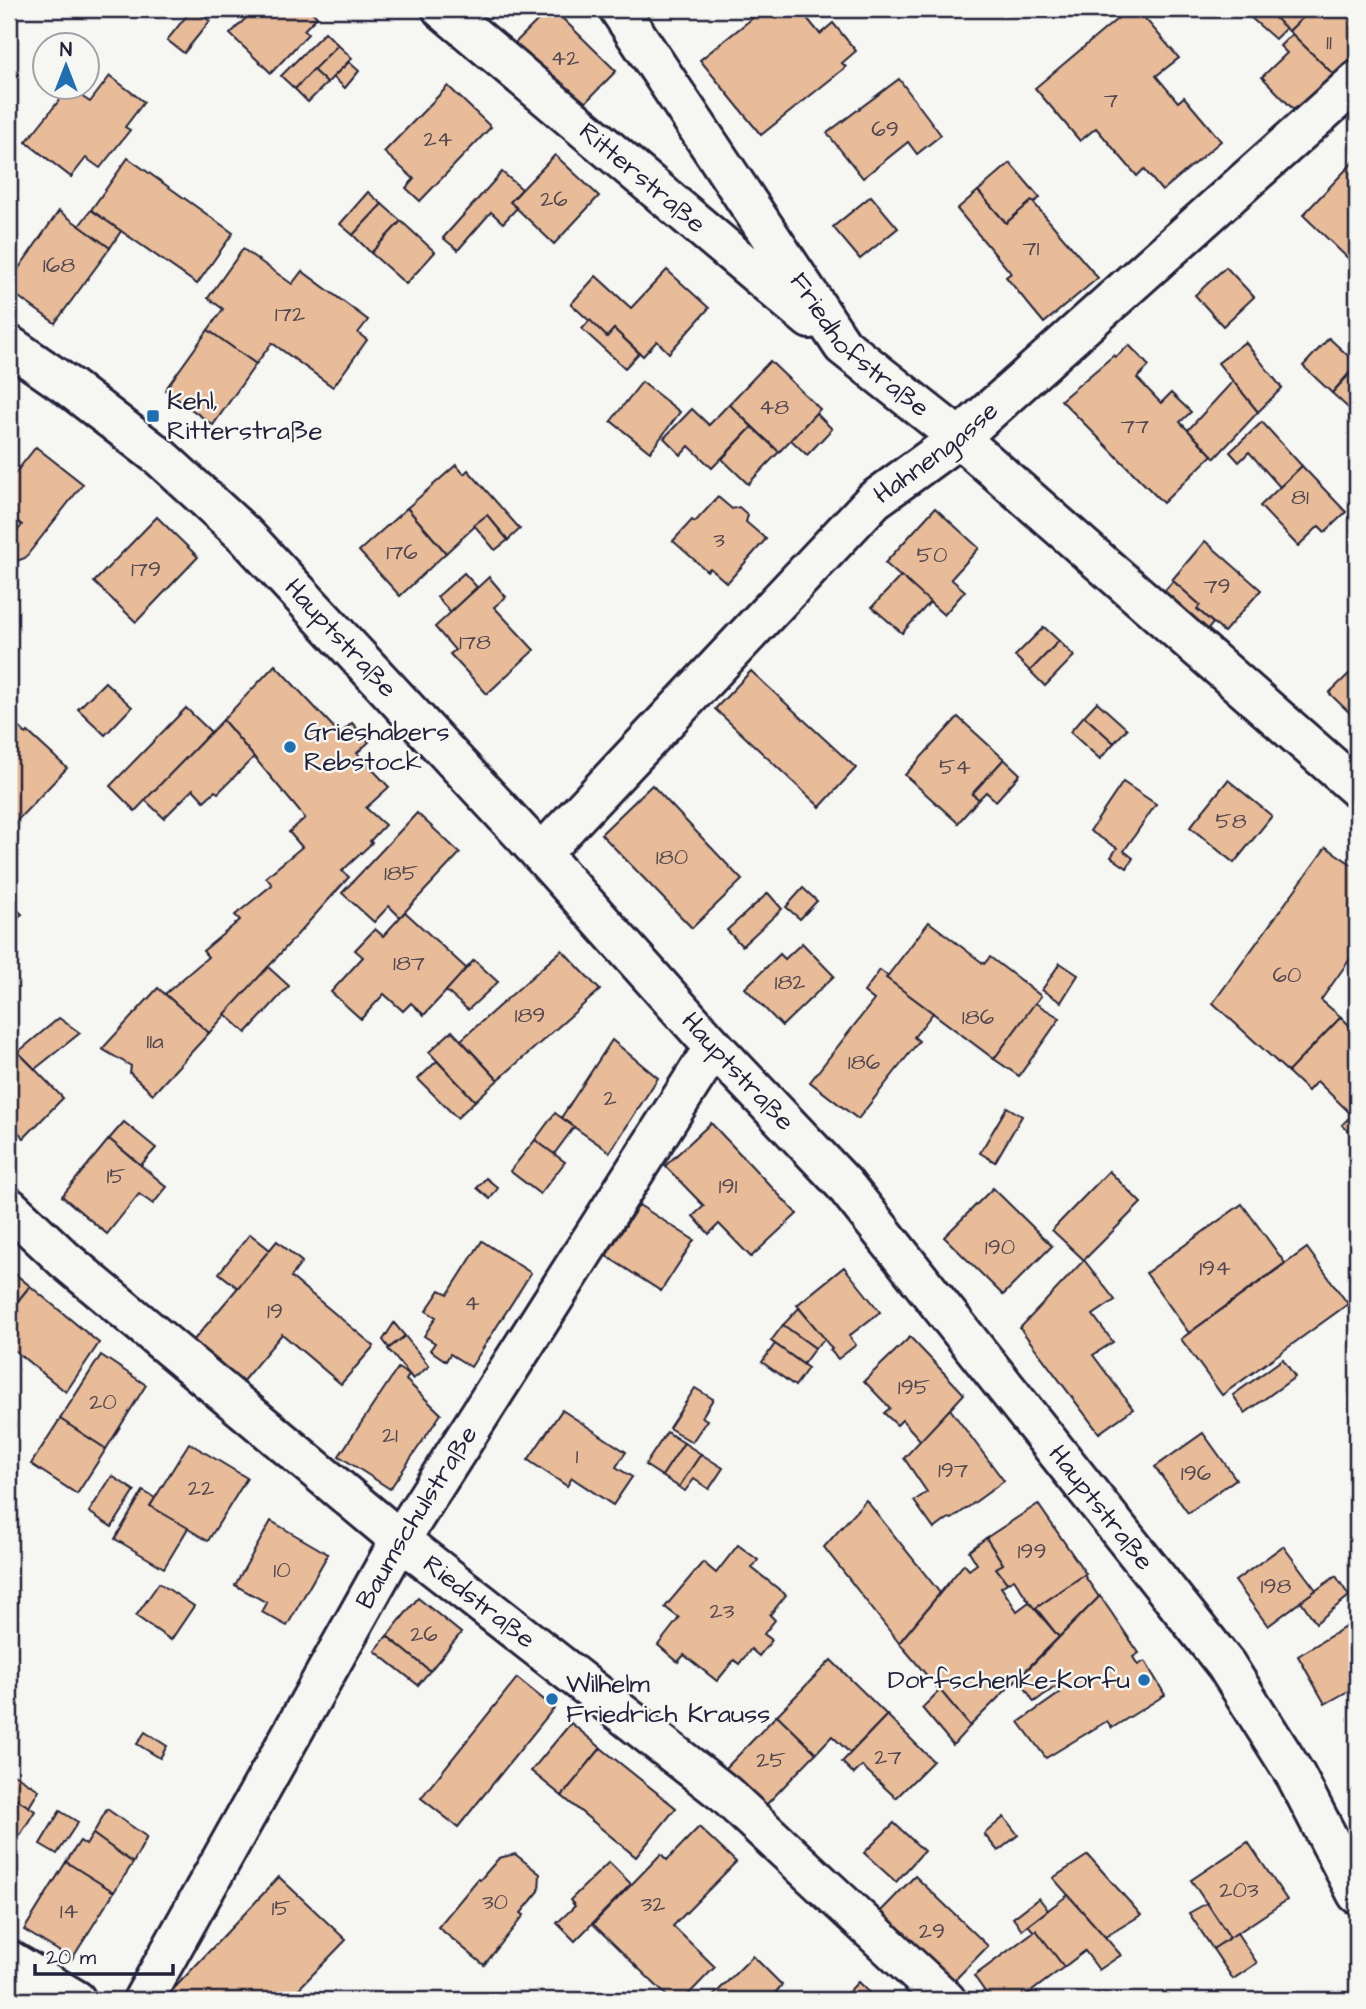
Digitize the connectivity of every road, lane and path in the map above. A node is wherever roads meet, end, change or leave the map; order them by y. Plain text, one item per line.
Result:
1 (442, 9) edge
2 (619, 9) edge
3 (1357, 81) edge
4 (9, 345) edge
5 (843, 346) junction
6 (959, 438) junction
7 (1357, 788) edge
8 (541, 855) junction
9 (714, 1047) junction
10 (9, 1208) edge
11 (400, 1541) junction
12 (1357, 1894) edge
13 (9, 1960) edge
14 (76, 2000) edge
15 (143, 2000) edge
16 (947, 2000) edge

1 - 5 street, Ritterstraße
2 - 5 street, Friedhofstraße
3 - 6 street, Hahnengasse
4 - 8 street, Hauptstraße
5 - 6 street, Friedhofstraße
6 - 7 street, Friedhofstraße
6 - 8 street, Hahnengasse
8 - 9 street, Hauptstraße
9 - 11 street, Baumschulstraße
9 - 12 street, Hauptstraße
10 - 11 street, Riedstraße
11 - 15 street, Baumschulstraße
11 - 16 street, Riedstraße
13 - 14 street

